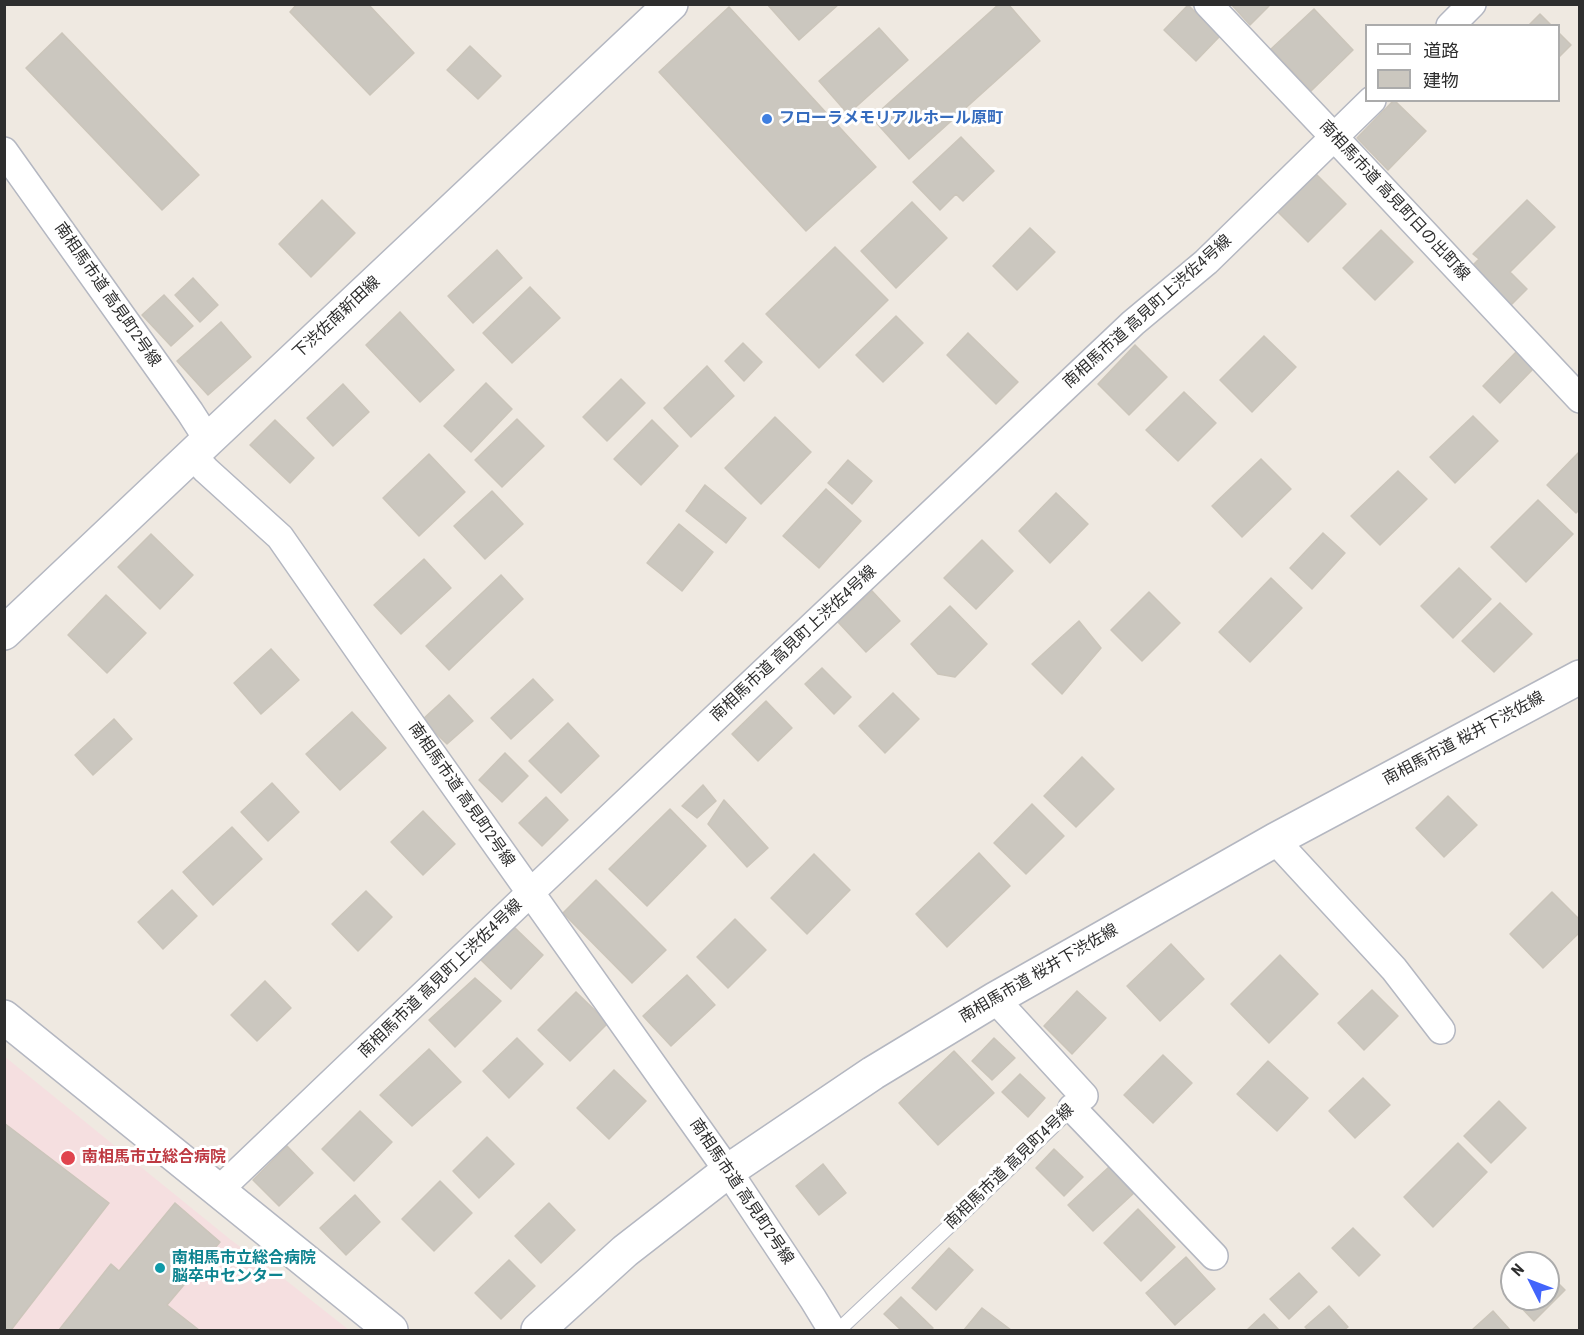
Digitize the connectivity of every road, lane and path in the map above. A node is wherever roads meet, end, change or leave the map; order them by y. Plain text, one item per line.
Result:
1 (671, 4) edge
2 (1208, 4) edge
3 (1472, 4) edge
4 (1452, 24) edge
5 (1370, 102) edge
6 (1334, 137) junction
7 (4, 151) edge
8 (1580, 399) edge
9 (200, 447) junction
10 (4, 633) edge
11 (1580, 677) edge
12 (1275, 840) junction
13 (530, 893) junction
14 (994, 999) junction
15 (4, 1017) edge
16 (1441, 1030) dead end
17 (1078, 1102) junction
18 (728, 1171) junction
19 (218, 1191) junction
20 (1214, 1256) dead end
21 (391, 1330) edge
22 (538, 1330) edge
23 (832, 1330) edge
24 (842, 1330) edge

1 - 9 street, 下渋佐南新田線
2 - 6 street, 南相馬市道 高見町日の出町線
3 - 4 street
5 - 6 street, 南相馬市道 高見町上渋佐4号線
6 - 8 street, 南相馬市道 高見町日の出町線
6 - 13 street, 南相馬市道 高見町上渋佐4号線
7 - 9 street, 南相馬市道 高見町2号線
9 - 10 street, 下渋佐南新田線
9 - 13 street, 南相馬市道 高見町2号線
11 - 12 street, 南相馬市道 桜井下渋佐線
12 - 14 street, 南相馬市道 桜井下渋佐線
12 - 16 street
13 - 18 street, 南相馬市道 高見町2号線
13 - 19 street, 南相馬市道 高見町上渋佐4号線
14 - 17 street, 南相馬市道 高見町4号線
14 - 18 street, 南相馬市道 桜井下渋佐線
15 - 19 street
17 - 20 street
17 - 24 lane, 南相馬市道 高見町4号線
18 - 22 street, 南相馬市道 桜井下渋佐線
18 - 23 street, 南相馬市道 高見町2号線
19 - 21 street

